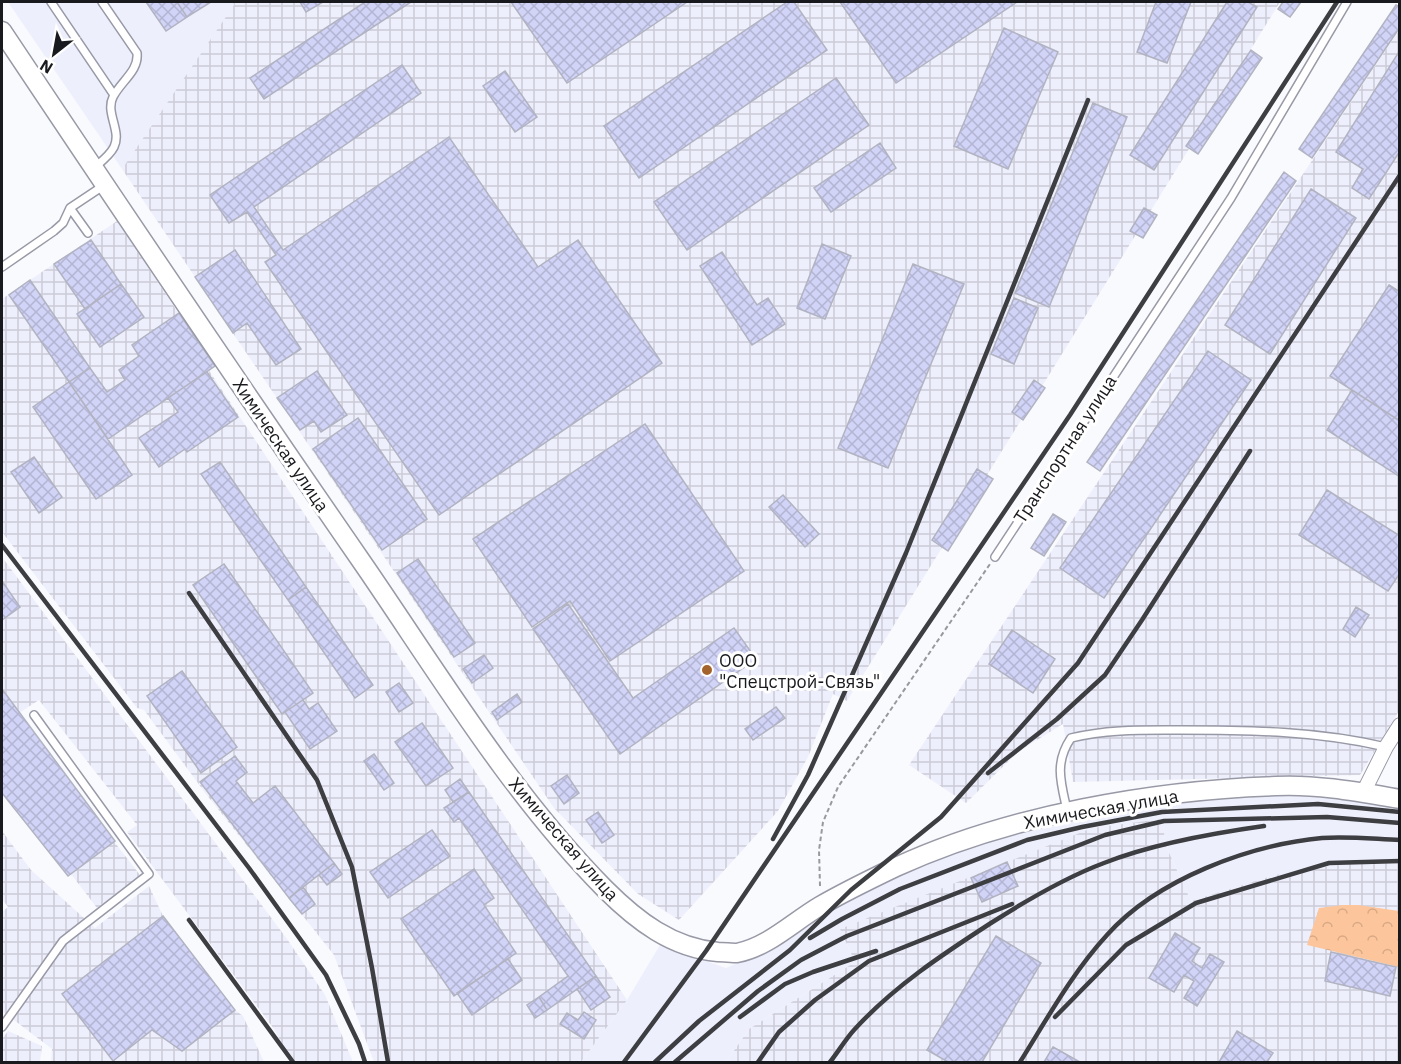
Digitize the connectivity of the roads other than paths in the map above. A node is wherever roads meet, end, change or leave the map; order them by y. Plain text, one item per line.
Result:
1 (51, 2) edge
2 (102, 2) edge
3 (1347, 2) edge
4 (2, 31) edge
5 (114, 95) junction
6 (94, 168) junction
7 (105, 185) junction
8 (70, 208) junction
9 (88, 233) dead end
10 (2, 267) edge
11 (995, 557) road end
12 (34, 715) dead end
13 (1400, 725) edge
14 (1386, 747) junction
15 (1363, 793) junction
16 (1400, 799) edge
17 (1068, 812) junction
18 (2, 1028) edge

1 - 5 lane
2 - 5 lane
3 - 11 lane, Транспортная улица
4 - 6 street, Химическая улица
5 - 6 lane
6 - 7 street, Химическая улица
7 - 8 lane
7 - 17 street, Химическая улица
8 - 9 lane
8 - 10 lane
12 - 18 lane
13 - 14 street
14 - 15 street
14 - 17 lane
15 - 16 street, Химическая улица
15 - 17 street, Химическая улица

